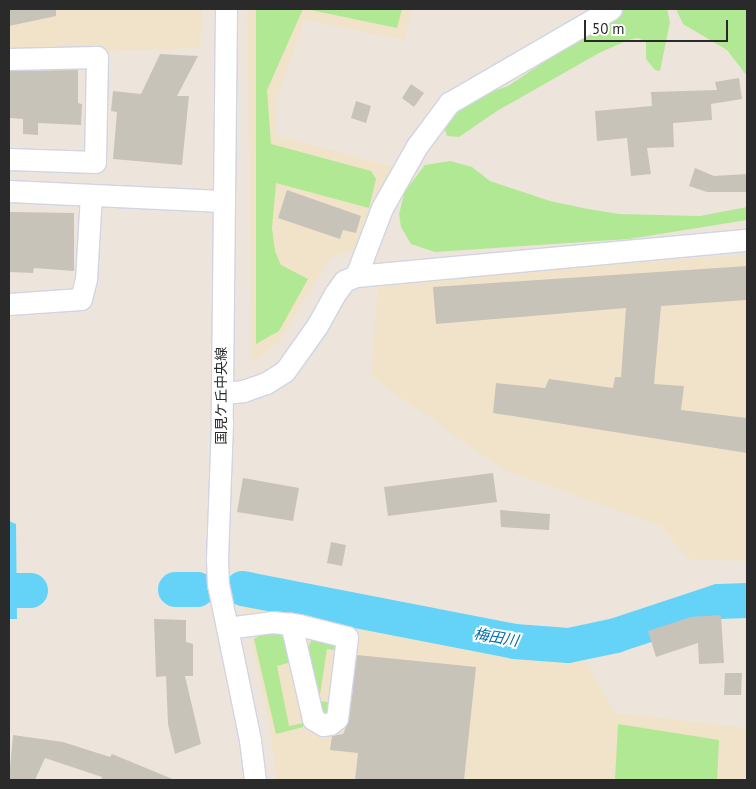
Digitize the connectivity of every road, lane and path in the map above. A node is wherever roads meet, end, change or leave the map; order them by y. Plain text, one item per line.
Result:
1 (226, 9) edge
2 (611, 9) edge
3 (9, 60) edge
4 (9, 159) edge
5 (9, 191) edge
6 (91, 195) junction
7 (222, 201) junction
8 (747, 240) edge
9 (356, 276) junction
10 (9, 304) edge
11 (222, 393) junction
12 (291, 624) dead end
13 (227, 628) junction
14 (254, 780) edge

1 - 7 street, 国見ケ丘中央線
2 - 9 street
3 - 4 street
5 - 6 street
6 - 7 street
6 - 10 street
7 - 11 street, 国見ケ丘中央線
8 - 9 street
9 - 11 street
11 - 13 street, 国見ケ丘中央線
12 - 13 street
13 - 14 street, 国見ケ丘中央線

